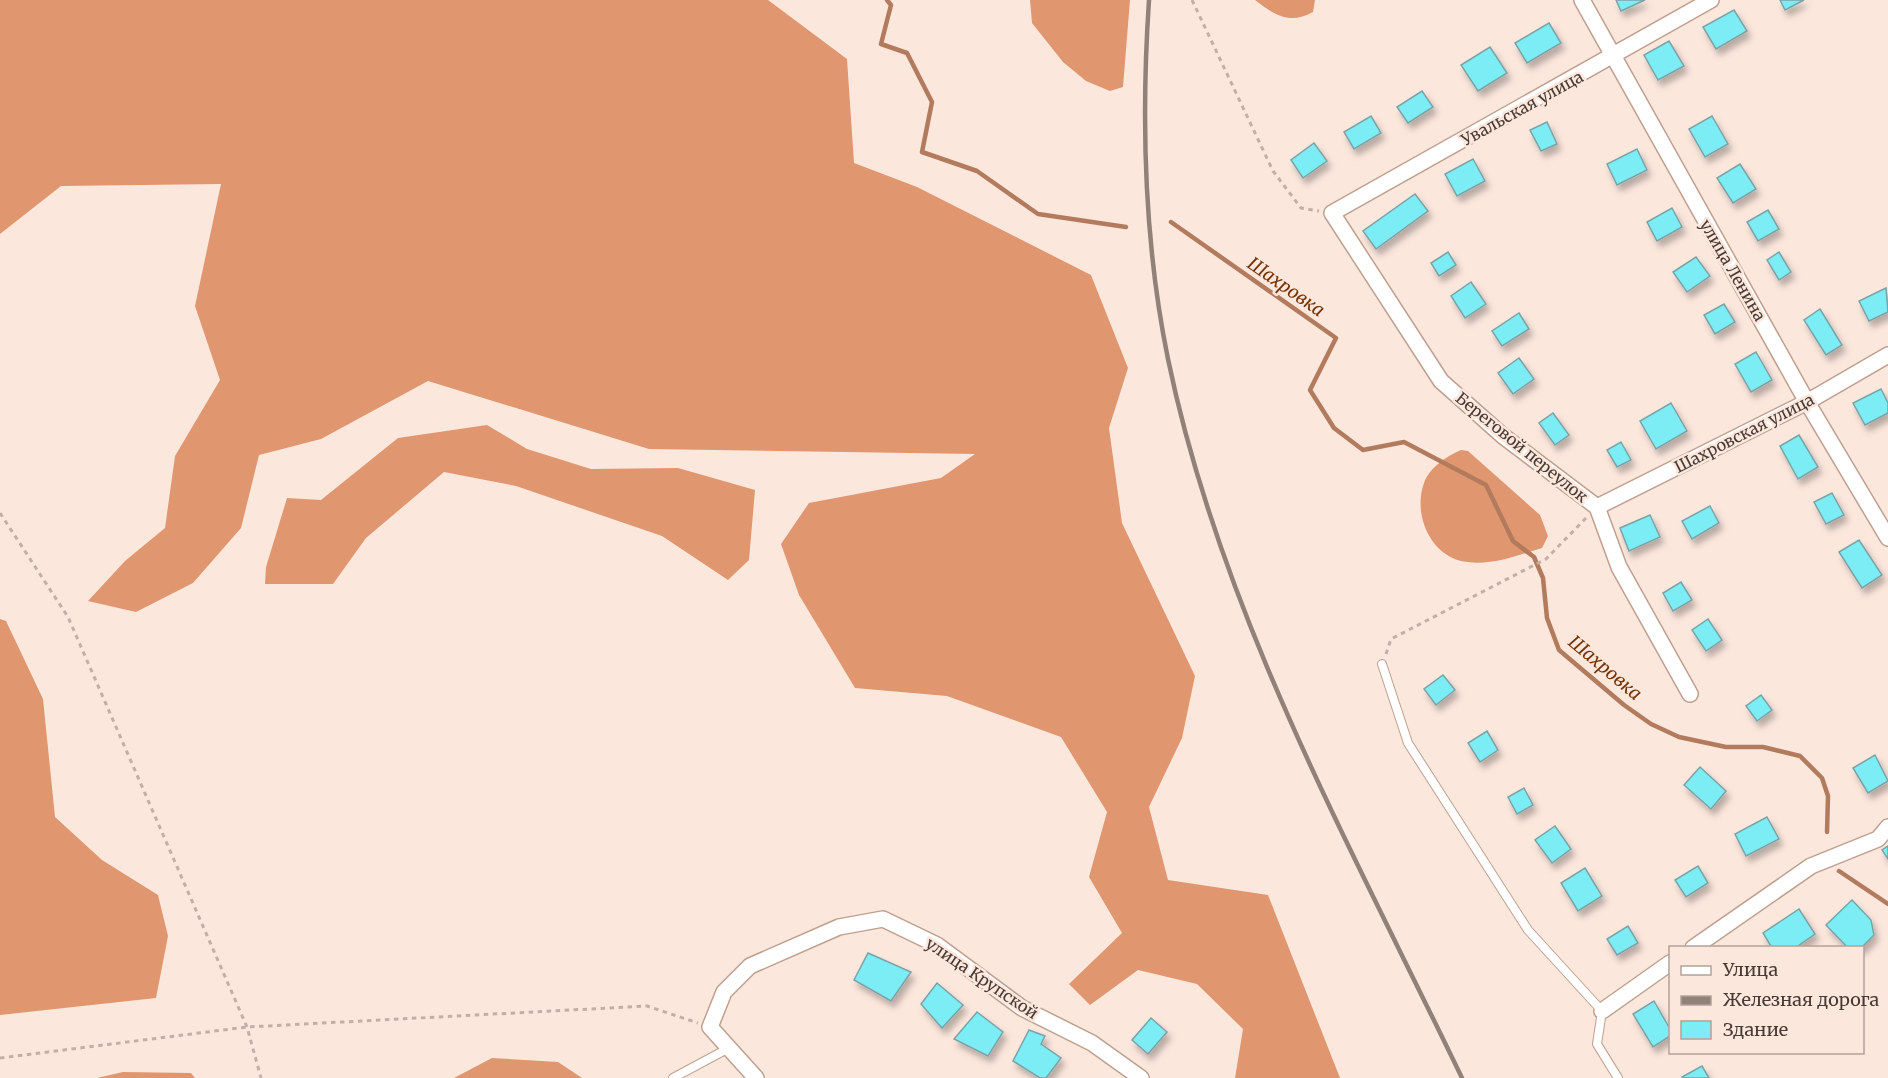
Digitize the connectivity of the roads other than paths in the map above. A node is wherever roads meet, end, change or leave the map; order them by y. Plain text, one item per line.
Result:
1 (1582, 0) edge
2 (1711, 0) edge
3 (1612, 57) junction
4 (1332, 213) joint
5 (1888, 355) edge
6 (1807, 402) junction
7 (1597, 507) junction
8 (1888, 537) edge
9 (1382, 664) road end
10 (1690, 694) dead end
11 (1888, 826) edge
12 (1696, 946) edge
13 (1669, 964) edge
14 (1602, 1011) junction
15 (729, 1048) junction
16 (673, 1078) edge
17 (756, 1078) edge
18 (1141, 1078) edge
19 (1618, 1078) edge

1 - 3 street, улица Ленина
2 - 3 street, Увальская улица
3 - 4 street, Увальская улица
3 - 6 street, улица Ленина
4 - 7 street, Береговой переулок
5 - 6 street, Шахровская улица
6 - 7 street, Шахровская улица
6 - 8 street, улица Ленина
7 - 10 street, Береговой переулок
9 - 14 lane
11 - 12 street
13 - 14 street
14 - 19 lane
15 - 16 lane
15 - 17 street
15 - 18 street, улица Крупской

